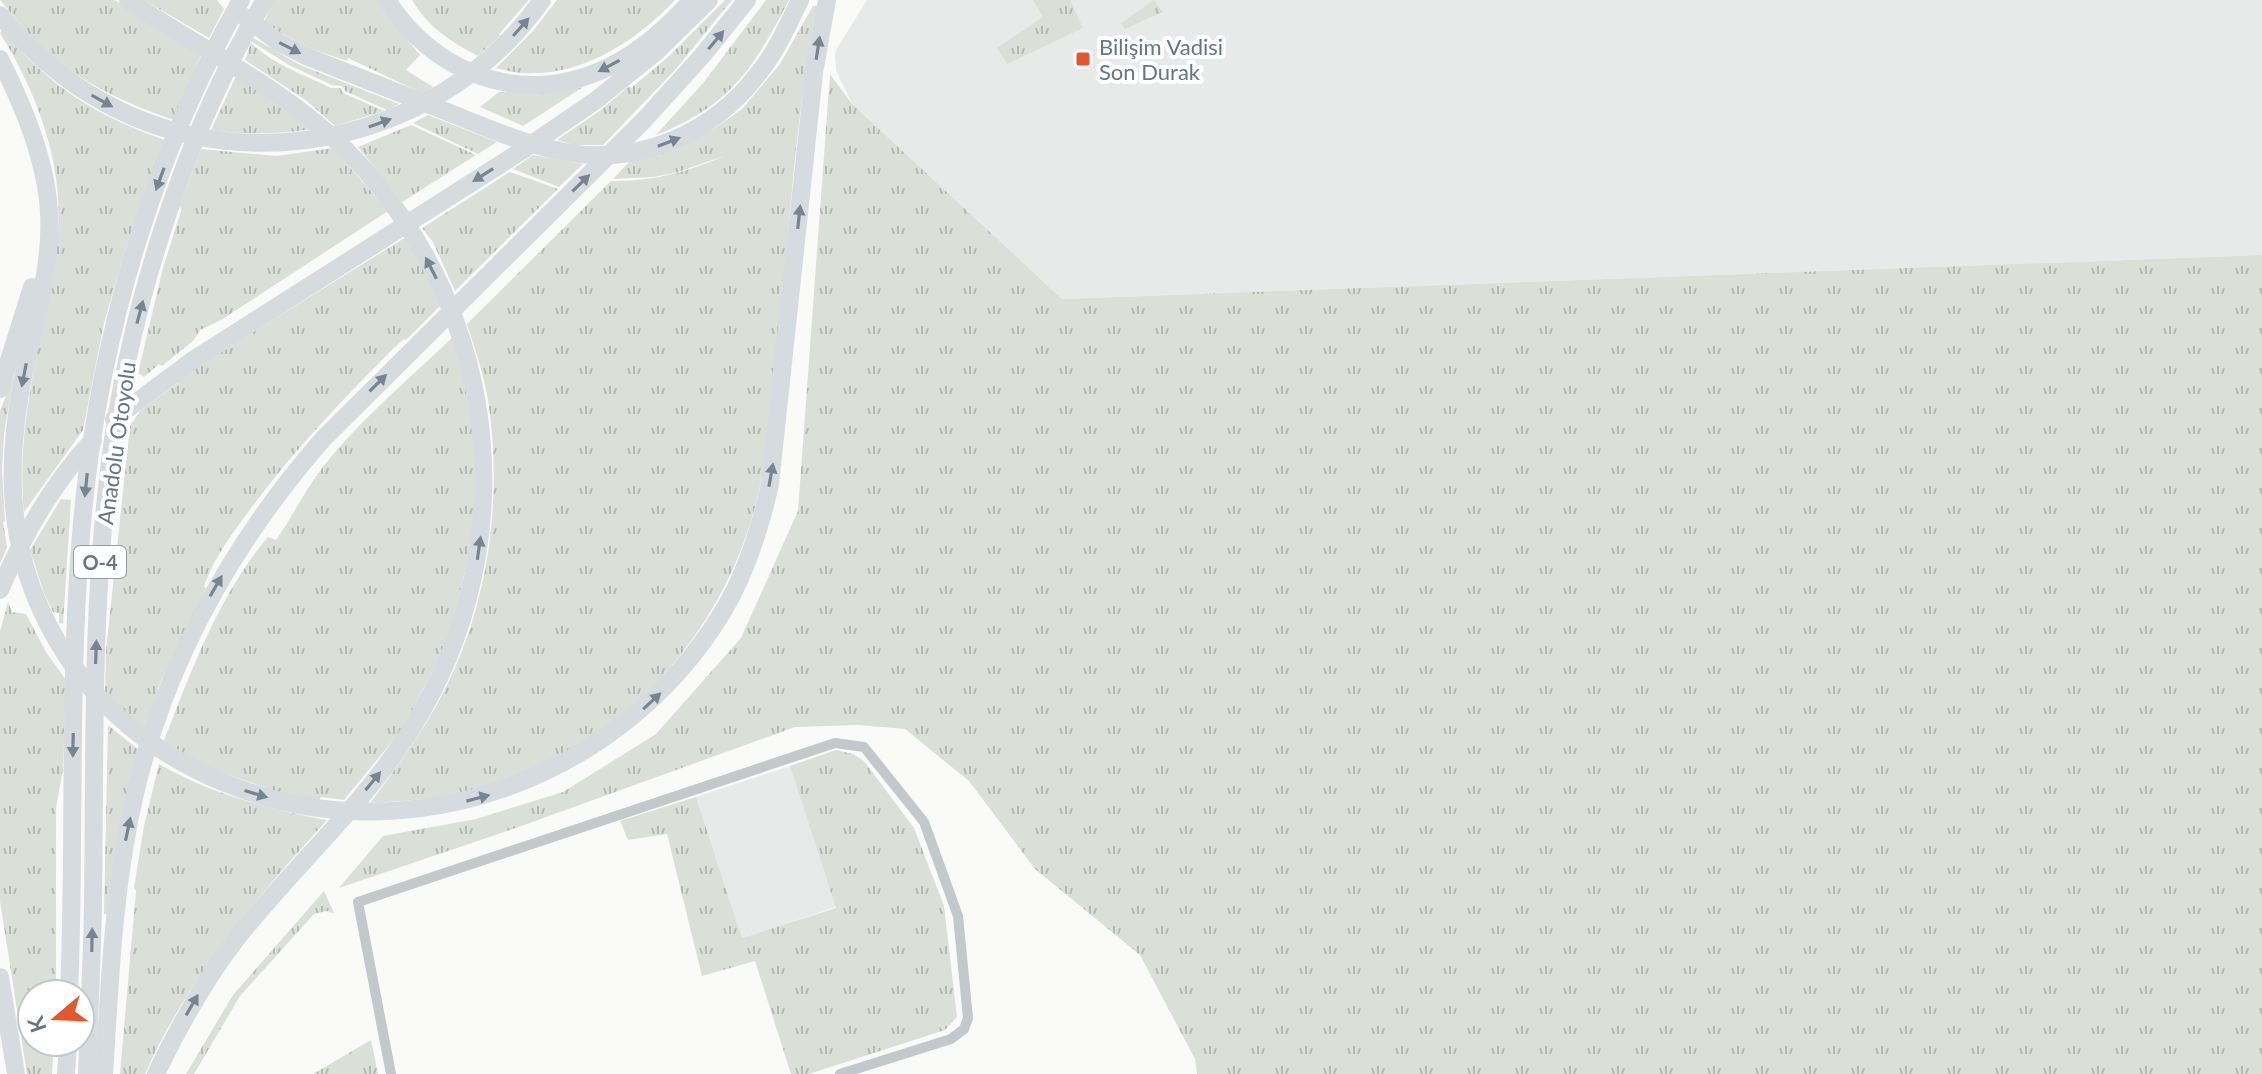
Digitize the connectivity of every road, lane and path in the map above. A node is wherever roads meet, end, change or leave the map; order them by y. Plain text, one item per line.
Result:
1 (128, 0) edge
2 (230, 0) edge
3 (241, 0) edge
4 (265, 0) edge
5 (387, 0) edge
6 (542, 0) edge
7 (692, 0) edge
8 (709, 0) edge
9 (747, 0) edge
10 (800, 0) edge
11 (827, 0) edge
12 (0, 15) edge
13 (0, 59) edge
14 (31, 134) junction
15 (0, 389) edge
16 (0, 590) edge
17 (0, 977) edge
18 (69, 978) edge
19 (0, 1019) edge
20 (12, 1052) junction
21 (16, 1074) edge
22 (87, 1074) edge
23 (104, 1074) edge
24 (156, 1074) edge
25 (391, 1074) edge
26 (840, 1074) edge

24 -> 1 highway
2 -> 10 highway
3 -> 18 highway, Anadolu Otoyolu / O-4
22 -> 4 highway, Anadolu Otoyolu / O-4
7 -> 5 highway
12 -> 6 highway
8 -> 16 highway
23 -> 9 highway
14 -> 11 highway
13 - 14 highway
14 - 15 highway
17 - 20 highway
19 - 20 highway
20 - 21 highway
25 - 26 street

